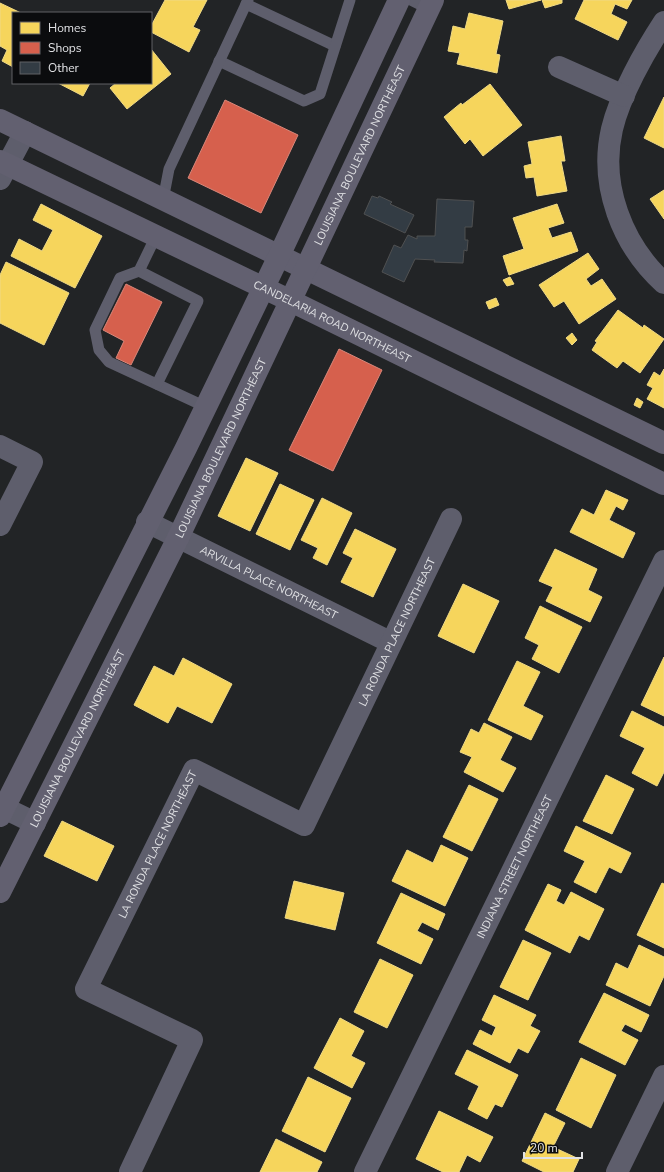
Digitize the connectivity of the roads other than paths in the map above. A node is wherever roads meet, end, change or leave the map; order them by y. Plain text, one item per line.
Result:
1 (350, 0) edge
2 (398, 0) edge
3 (247, 2) edge
4 (424, 3) edge
5 (664, 22) edge
6 (335, 46) junction
7 (219, 61) junction
8 (559, 67) dead end
9 (624, 96) junction
10 (0, 120) edge
11 (25, 132) junction
12 (3, 168) edge
13 (163, 200) junction
14 (156, 236) junction
15 (279, 256) junction
16 (306, 269) junction
17 (139, 271) junction
18 (664, 283) edge
19 (264, 288) junction
20 (291, 301) junction
21 (157, 384) junction
22 (206, 407) junction
23 (664, 443) edge
24 (0, 446) edge
25 (664, 484) edge
26 (451, 519) dead end
27 (147, 522) junction
28 (0, 525) edge
29 (178, 538) junction
30 (664, 561) edge
31 (390, 642) junction
32 (1, 810) edge
33 (35, 823) junction
34 (0, 892) edge
35 (664, 1076) edge
36 (130, 1172) edge
37 (365, 1172) edge
38 (617, 1172) edge

1 - 6 lane
2 - 15 main road
3 - 6 lane
3 - 7 lane
4 - 16 main road, LOUISIANA BOULEVARD NORTHEAST
5 - 9 street
6 - 7 lane
7 - 13 lane
8 - 9 street
9 - 18 street
10 - 11 main road
11 - 12 street
11 - 13 main road
12 - 14 main road, CANDELARIA ROAD NORTHEAST
13 - 15 main road
14 - 17 lane
14 - 19 main road, CANDELARIA ROAD NORTHEAST
15 - 16 main road
15 - 19 main road
16 - 20 main road, LOUISIANA BOULEVARD NORTHEAST
16 - 23 main road
17 - 21 lane
17 - 21 lane
19 - 20 main road, CANDELARIA ROAD NORTHEAST
19 - 22 main road
20 - 25 main road, CANDELARIA ROAD NORTHEAST
20 - 29 main road, LOUISIANA BOULEVARD NORTHEAST
21 - 22 lane
22 - 27 main road
24 - 28 street
26 - 31 street, LA RONDA PLACE NORTHEAST
27 - 29 street, ARVILLA PLACE NORTHEAST
27 - 32 main road
29 - 31 street, ARVILLA PLACE NORTHEAST
29 - 33 main road, LOUISIANA BOULEVARD NORTHEAST
30 - 37 street, INDIANA STREET NORTHEAST
31 - 36 street, LA RONDA PLACE NORTHEAST
32 - 33 street
33 - 34 main road, LOUISIANA BOULEVARD NORTHEAST
35 - 38 street

